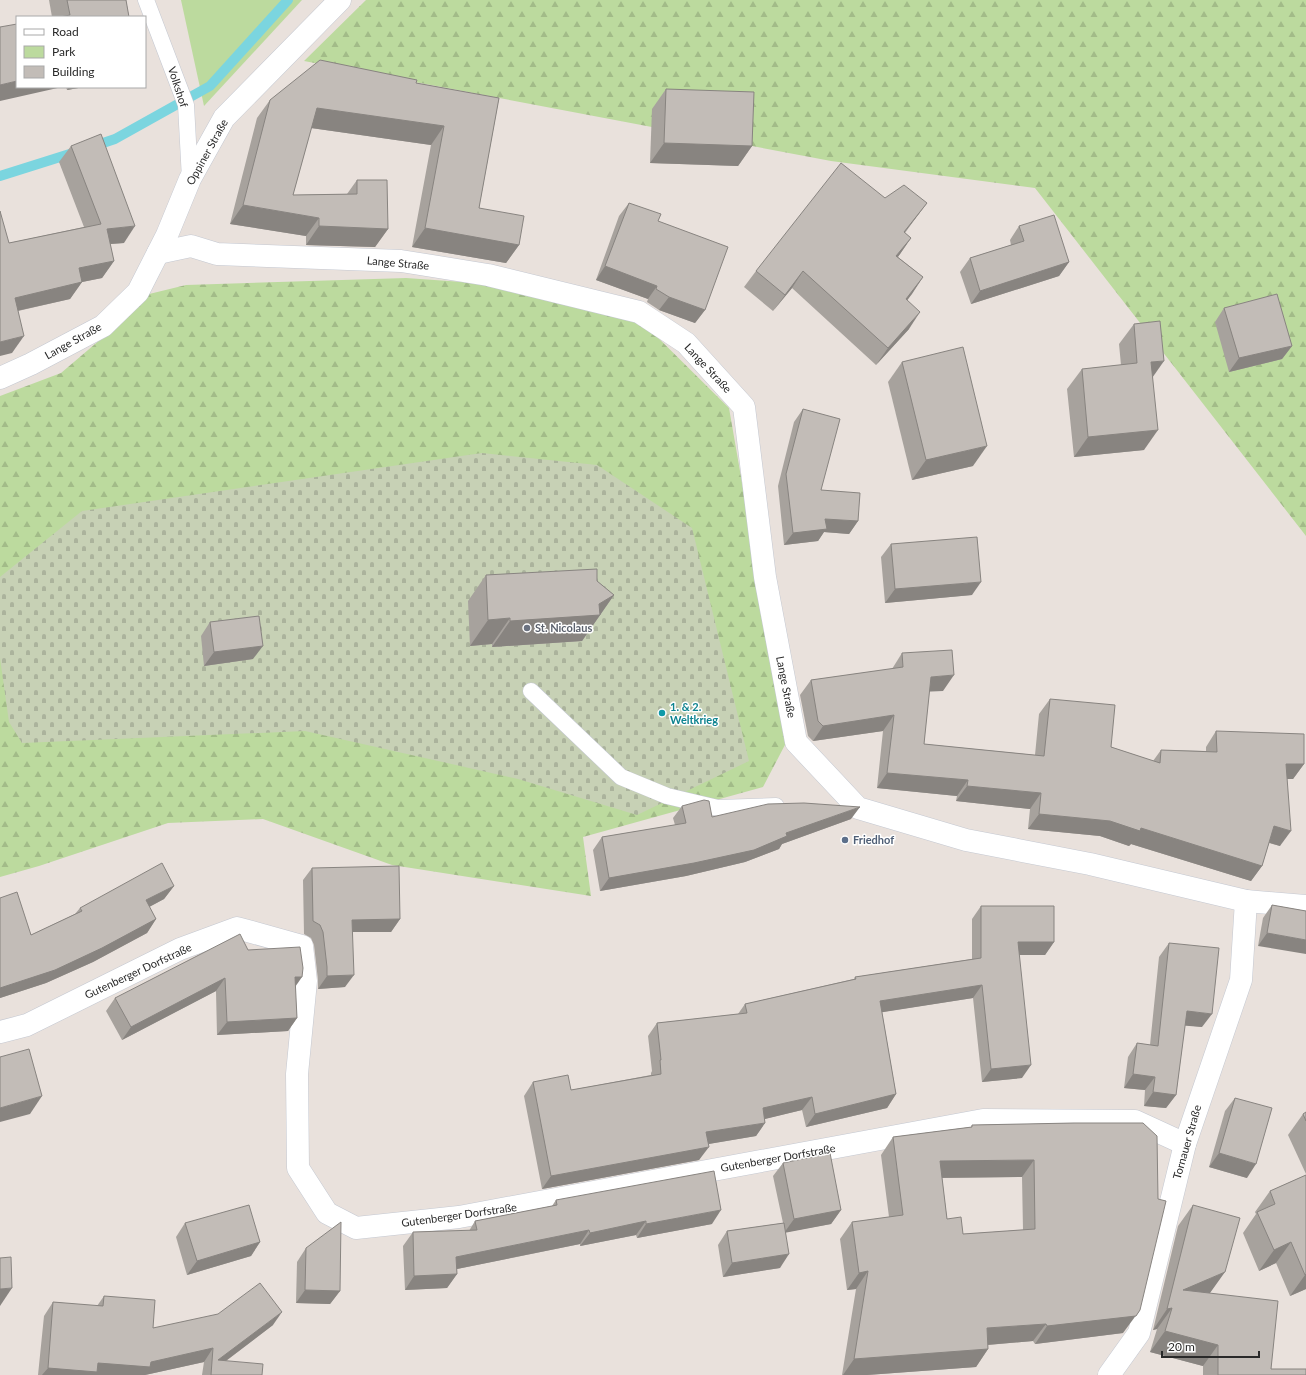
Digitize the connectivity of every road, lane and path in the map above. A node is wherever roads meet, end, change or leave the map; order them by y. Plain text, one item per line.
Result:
1 (146, 0) edge
2 (340, 0) edge
3 (190, 179) junction
4 (158, 253) junction
5 (138, 292) joint
6 (0, 378) edge
7 (531, 691) dead end
8 (788, 806) edge
9 (835, 807) edge
10 (858, 808) junction
11 (1246, 901) junction
12 (1306, 906) edge
13 (0, 1032) edge
14 (1184, 1144) junction
15 (1109, 1375) edge

1 - 3 lane, Volkshof
2 - 3 street, Oppiner Straße
3 - 4 street, Oppiner Straße
4 - 5 street, Oppiner Straße
4 - 10 street, Lange Straße
5 - 6 street, Lange Straße
7 - 8 lane
9 - 10 lane
10 - 11 street
11 - 12 street
11 - 14 street, Tornauer Straße
13 - 14 street, Gutenberger Dorfstraße
14 - 15 street, Tornauer Straße

